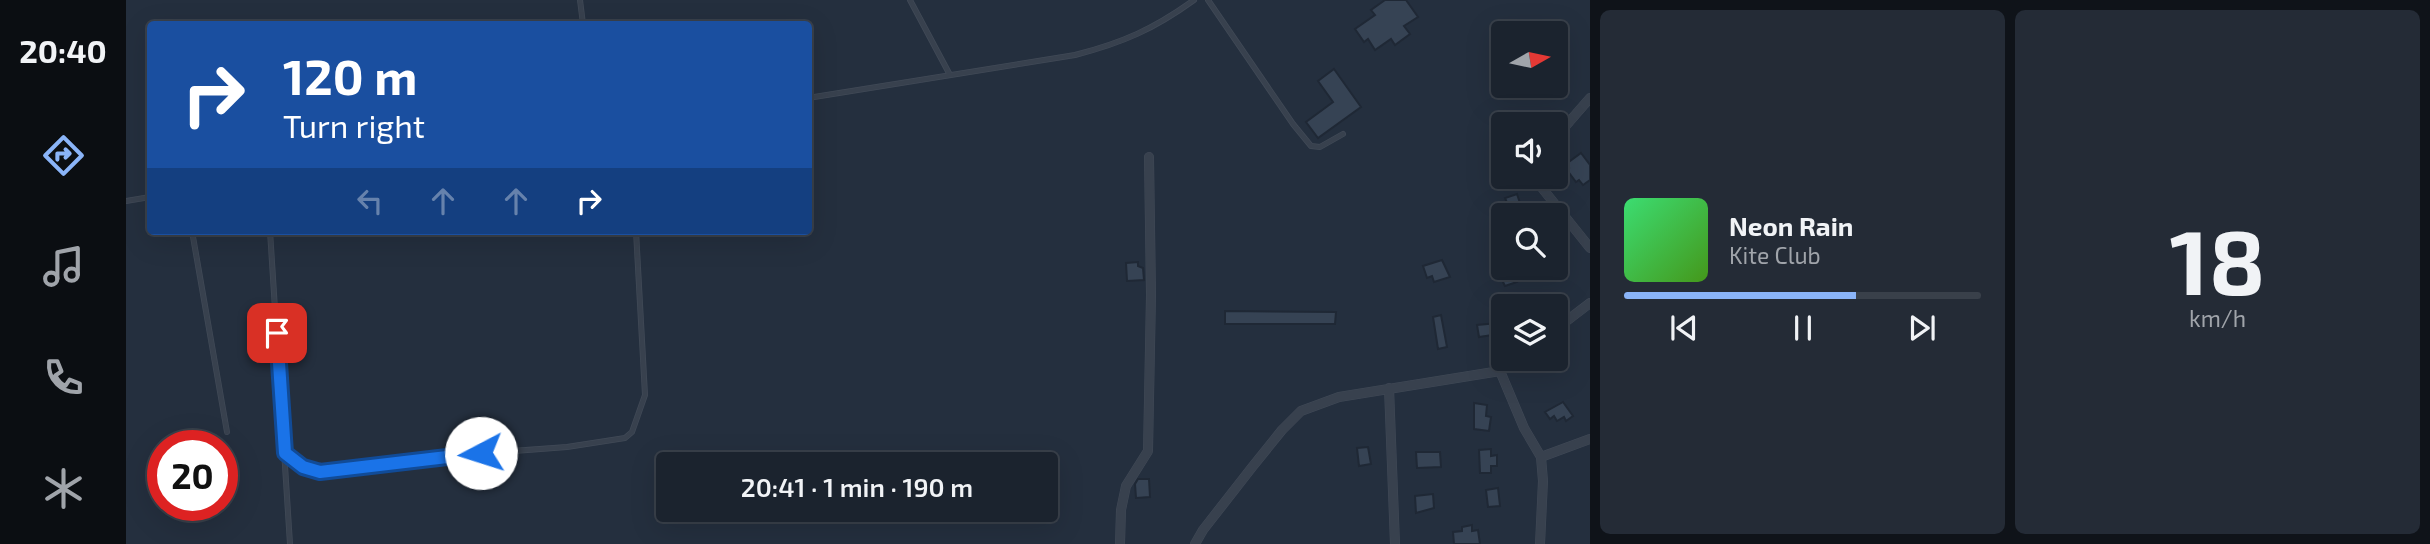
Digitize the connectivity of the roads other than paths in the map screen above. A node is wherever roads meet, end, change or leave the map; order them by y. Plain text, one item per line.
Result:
1 (580, 0) edge
2 (910, 0) edge
3 (1194, 0) edge
4 (1208, 0) edge
5 (583, 21) edge
6 (950, 75) junction
7 (812, 97) edge
8 (1590, 98) edge
9 (1568, 123) edge
10 (1343, 134) dead end
11 (1149, 157) dead end
12 (1543, 189) edge
13 (147, 198) edge
14 (126, 201) edge
15 (193, 235) edge
16 (270, 235) edge
17 (636, 235) edge
18 (1590, 248) edge
19 (1590, 303) edge
20 (1568, 320) edge
21 (1500, 371) joint
22 (1389, 388) junction
23 (227, 430) edge
24 (1590, 439) edge
25 (285, 453) junction
26 (1541, 457) junction
27 (290, 544) edge
28 (1121, 544) edge
29 (1195, 544) edge
30 (1395, 544) edge
31 (1540, 544) edge

1 - 5 lane
2 - 6 lane
3 - 6 lane
4 - 10 lane
6 - 7 lane
8 - 9 street
11 - 28 street
12 - 18 street
13 - 14 lane
15 - 23 lane
16 - 25 lane
17 - 25 lane
19 - 20 street
21 - 22 street
21 - 26 street
22 - 29 street
22 - 30 street
24 - 26 street
25 - 27 lane
26 - 31 street

